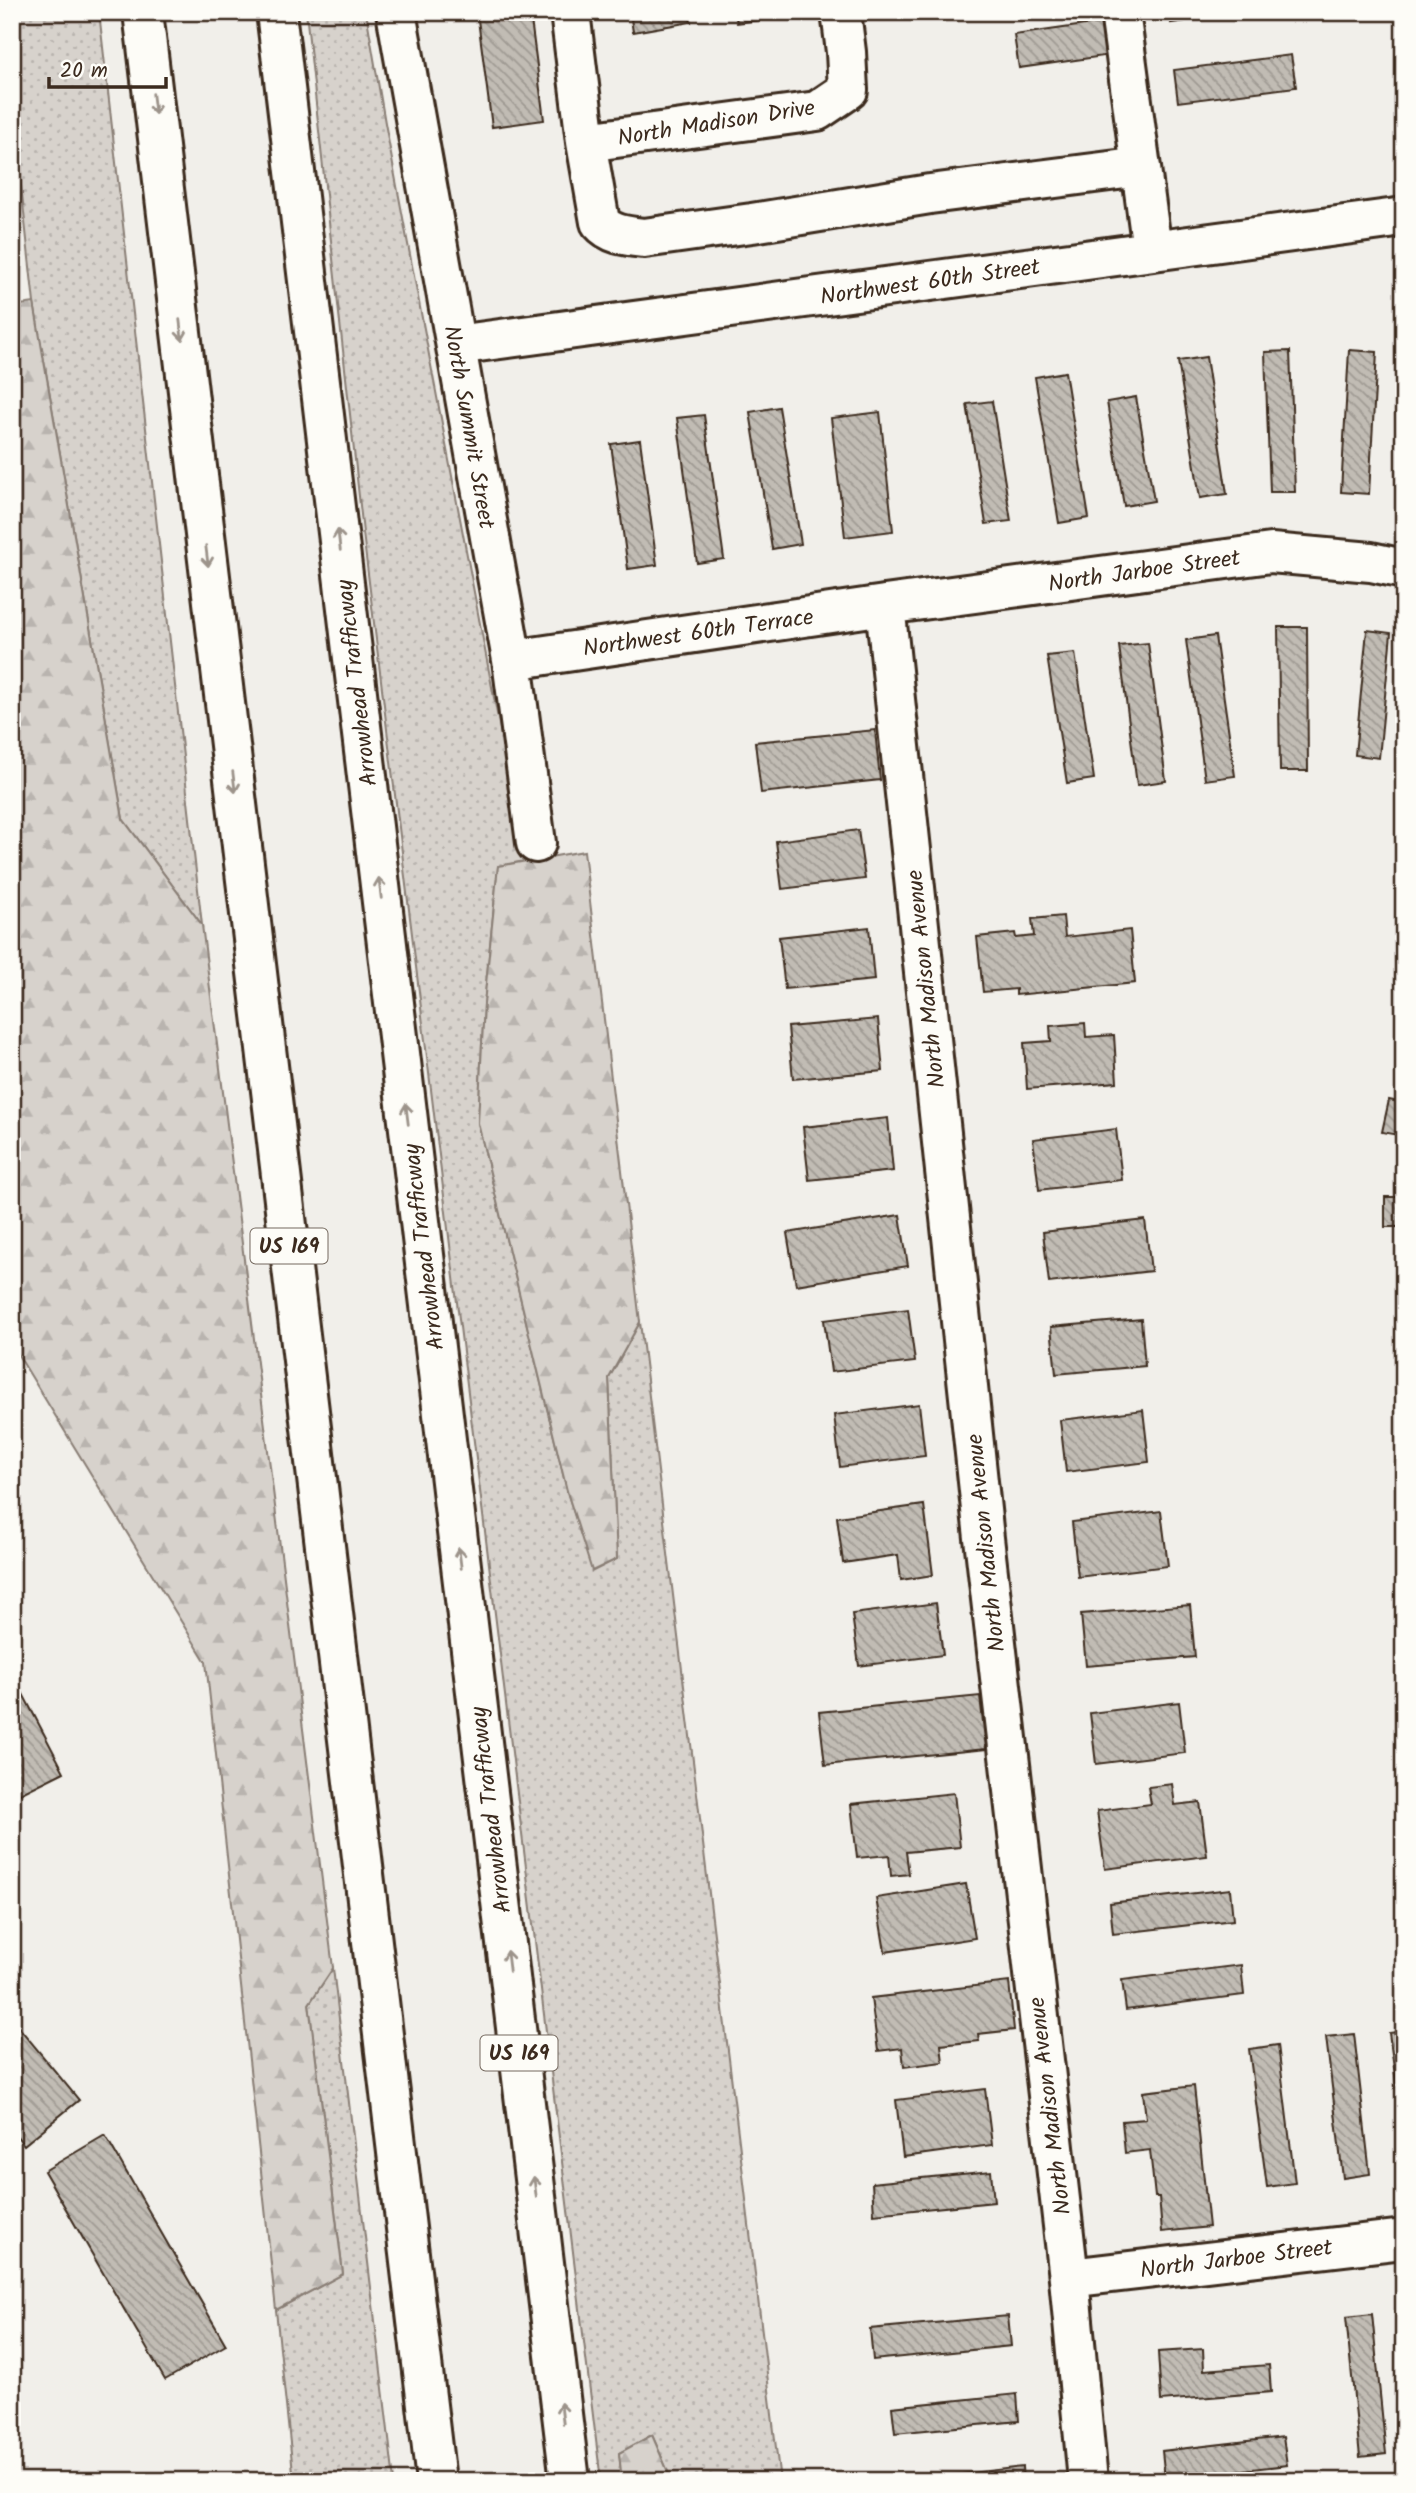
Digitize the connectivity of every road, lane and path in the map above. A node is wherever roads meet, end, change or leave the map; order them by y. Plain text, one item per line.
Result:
1 (143, 12) edge
2 (276, 12) edge
3 (396, 12) edge
4 (570, 12) edge
5 (841, 12) edge
6 (1120, 12) edge
7 (586, 142) junction
8 (1141, 167) junction
9 (1404, 217) edge
10 (1152, 250) junction
11 (456, 345) junction
12 (1404, 569) edge
13 (885, 605) junction
14 (512, 660) junction
15 (536, 843) dead end
16 (1404, 2239) edge
17 (1069, 2278) junction
18 (436, 2481) edge
19 (570, 2481) edge
20 (1088, 2481) edge

1 -> 18 main road, US 169
19 -> 2 main road, Arrowhead Trafficway / US 169
3 - 11 main road, North Summit Street
4 - 7 main road
5 - 7 main road, North Madison Drive
6 - 8 main road
7 - 8 main road
8 - 10 main road
9 - 10 main road, Northwest 60th Street
10 - 11 main road, Northwest 60th Street
11 - 14 main road, North Summit Street
12 - 13 main road, North Jarboe Street
13 - 14 main road, Northwest 60th Terrace
13 - 17 main road, North Madison Avenue
14 - 15 main road, North Summit Street
16 - 17 main road, North Jarboe Street
17 - 20 main road, North Madison Avenue

